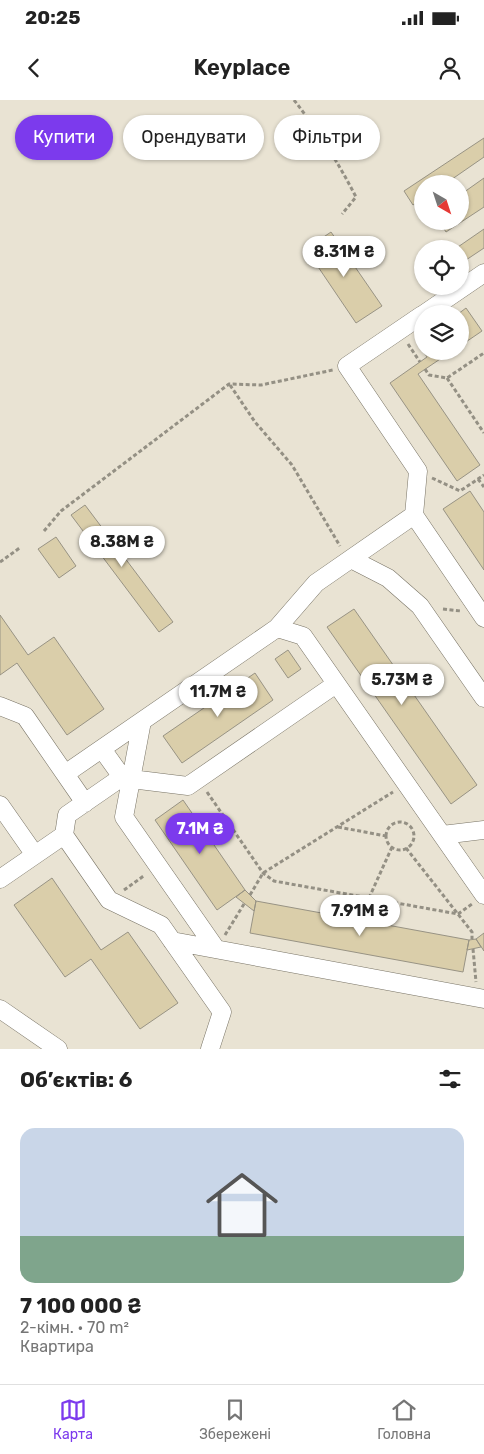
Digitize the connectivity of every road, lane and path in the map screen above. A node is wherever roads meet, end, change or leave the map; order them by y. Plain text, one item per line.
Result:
1 (294, 100) edge
2 (342, 214) dead end
3 (484, 273) edge
4 (436, 305) edge
5 (414, 320) edge
6 (399, 331) junction
7 (484, 352) edge
8 (420, 362) dead end
9 (347, 366) junction
10 (425, 370) dead end
11 (447, 378) junction
12 (229, 384) junction
13 (484, 433) edge
14 (418, 471) junction
15 (484, 475) edge
16 (478, 479) junction
17 (484, 487) edge
18 (414, 515) junction
19 (44, 531) dead end
20 (21, 547) dead end
21 (351, 559) junction
22 (0, 562) edge
23 (420, 606) junction
24 (483, 616) edge
25 (276, 628) junction
26 (336, 684) junction
27 (484, 698) edge
28 (0, 706) edge
29 (142, 721) junction
30 (102, 749) junction
31 (65, 774) junction
32 (131, 779) junction
33 (198, 779) junction
34 (407, 784) junction
35 (85, 803) junction
36 (0, 804) edge
37 (338, 827) junction
38 (484, 830) edge
39 (64, 835) junction
40 (442, 835) junction
41 (386, 836) junction
42 (392, 847) junction
43 (406, 848) junction
44 (35, 855) junction
45 (158, 866) junction
46 (264, 873) junction
47 (0, 879) edge
48 (250, 895) dead end
49 (484, 895) edge
50 (369, 898) junction
51 (109, 900) junction
52 (244, 904) dead end
53 (458, 914) junction
54 (472, 939) dead end
55 (172, 941) junction
56 (216, 949) junction
57 (473, 949) dead end
58 (481, 998) edge
59 (0, 1009) edge
60 (58, 1049) edge
61 (210, 1049) edge

1 - 2 path
3 - 4 street
5 - 6 street
6 - 8 path
6 - 9 street
7 - 11 path
9 - 12 path
9 - 14 street
10 - 11 path
11 - 13 path
12 - 19 path
12 - 21 path
14 - 16 path
14 - 18 street
15 - 16 path
16 - 17 path
18 - 21 street
18 - 24 street
20 - 22 path
21 - 23 street
21 - 25 street
23 - 24 path
23 - 27 street
25 - 26 street
25 - 29 street
26 - 33 street
26 - 34 street
28 - 31 street
29 - 30 street
29 - 32 street
30 - 31 street
30 - 35 street
31 - 35 street
32 - 33 street
32 - 45 street
33 - 46 path
34 - 37 path
34 - 40 street
35 - 39 street
36 - 44 street
37 - 41 path
37 - 46 path
38 - 40 street
39 - 44 street
39 - 51 street
40 - 49 street
41 - 42 path
41 - 43 path
42 - 43 path
42 - 50 path
43 - 53 path
44 - 47 street
45 - 51 path
45 - 56 street
46 - 48 path
46 - 50 path
50 - 53 path
51 - 55 street
52 - 56 path
53 - 54 path
55 - 56 street
55 - 61 street
56 - 58 street
57 - 58 path
59 - 60 street

